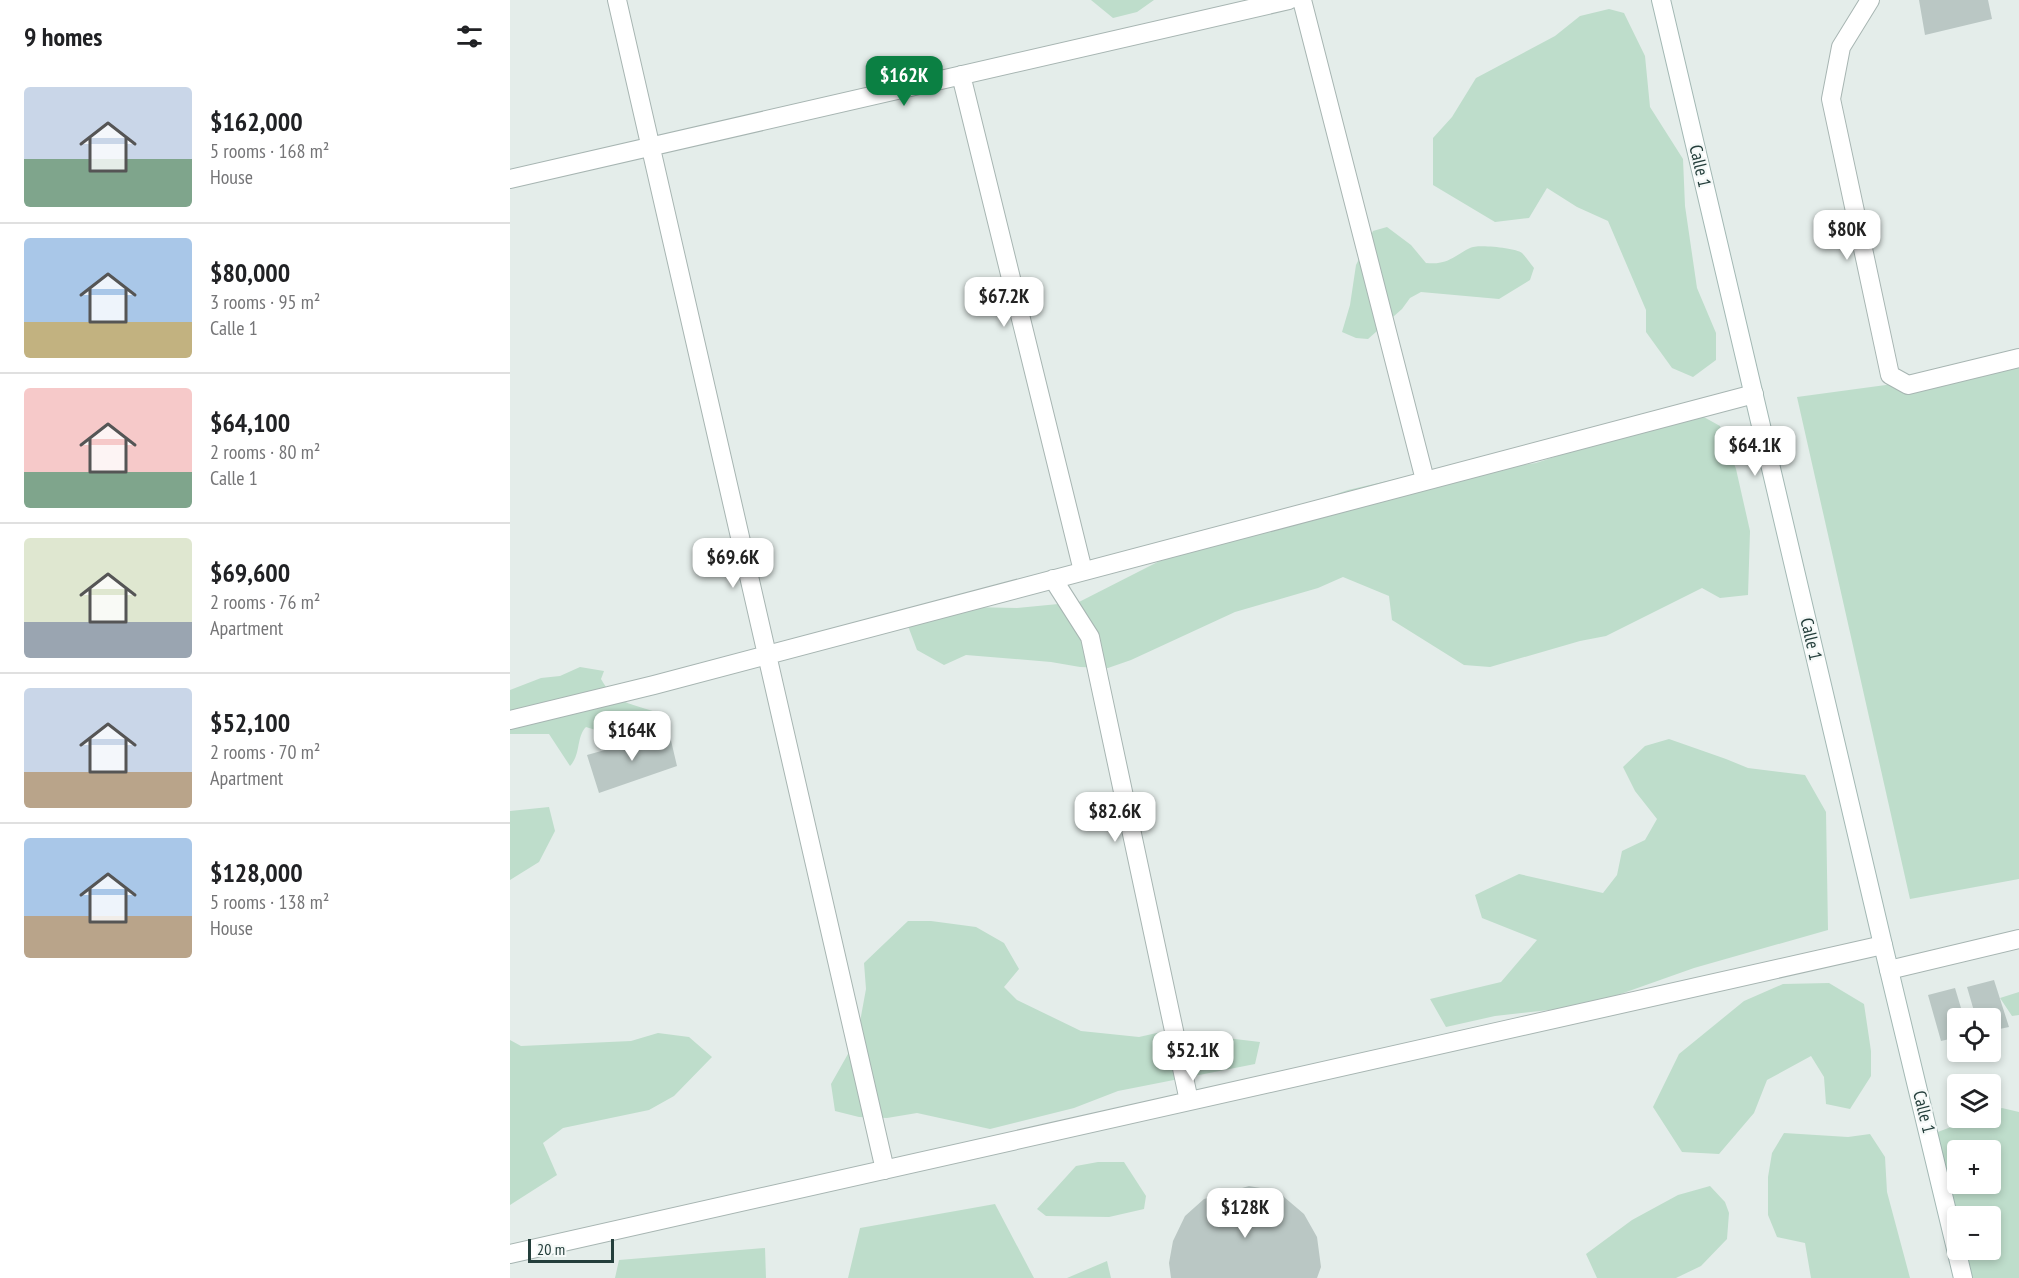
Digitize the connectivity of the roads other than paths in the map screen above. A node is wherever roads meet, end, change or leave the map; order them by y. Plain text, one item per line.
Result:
1 (617, 0) edge
2 (1289, 0) edge
3 (1302, 0) edge
4 (1661, 0) edge
5 (1870, 0) edge
6 (961, 75) junction
7 (650, 147) junction
8 (510, 179) edge
9 (2017, 356) edge
10 (1754, 394) junction
11 (1425, 480) junction
12 (1083, 571) junction
13 (1053, 579) junction
14 (767, 655) junction
15 (510, 720) edge
16 (2019, 939) edge
17 (1883, 945) junction
18 (1889, 970) junction
19 (1189, 1101) junction
20 (885, 1170) junction
21 (510, 1254) edge
22 (1964, 1278) edge

1 - 7 street
2 - 6 street
3 - 11 street
4 - 10 street, Calle 1
5 - 9 street
6 - 7 street
6 - 12 street
7 - 8 street
7 - 14 street
10 - 11 street
10 - 17 street, Calle 1
11 - 12 street
12 - 13 street
13 - 14 street
13 - 19 street
14 - 15 street
14 - 20 street
16 - 18 street
17 - 18 street, Calle 1
17 - 19 street
18 - 22 street, Calle 1
19 - 20 street
20 - 21 street

